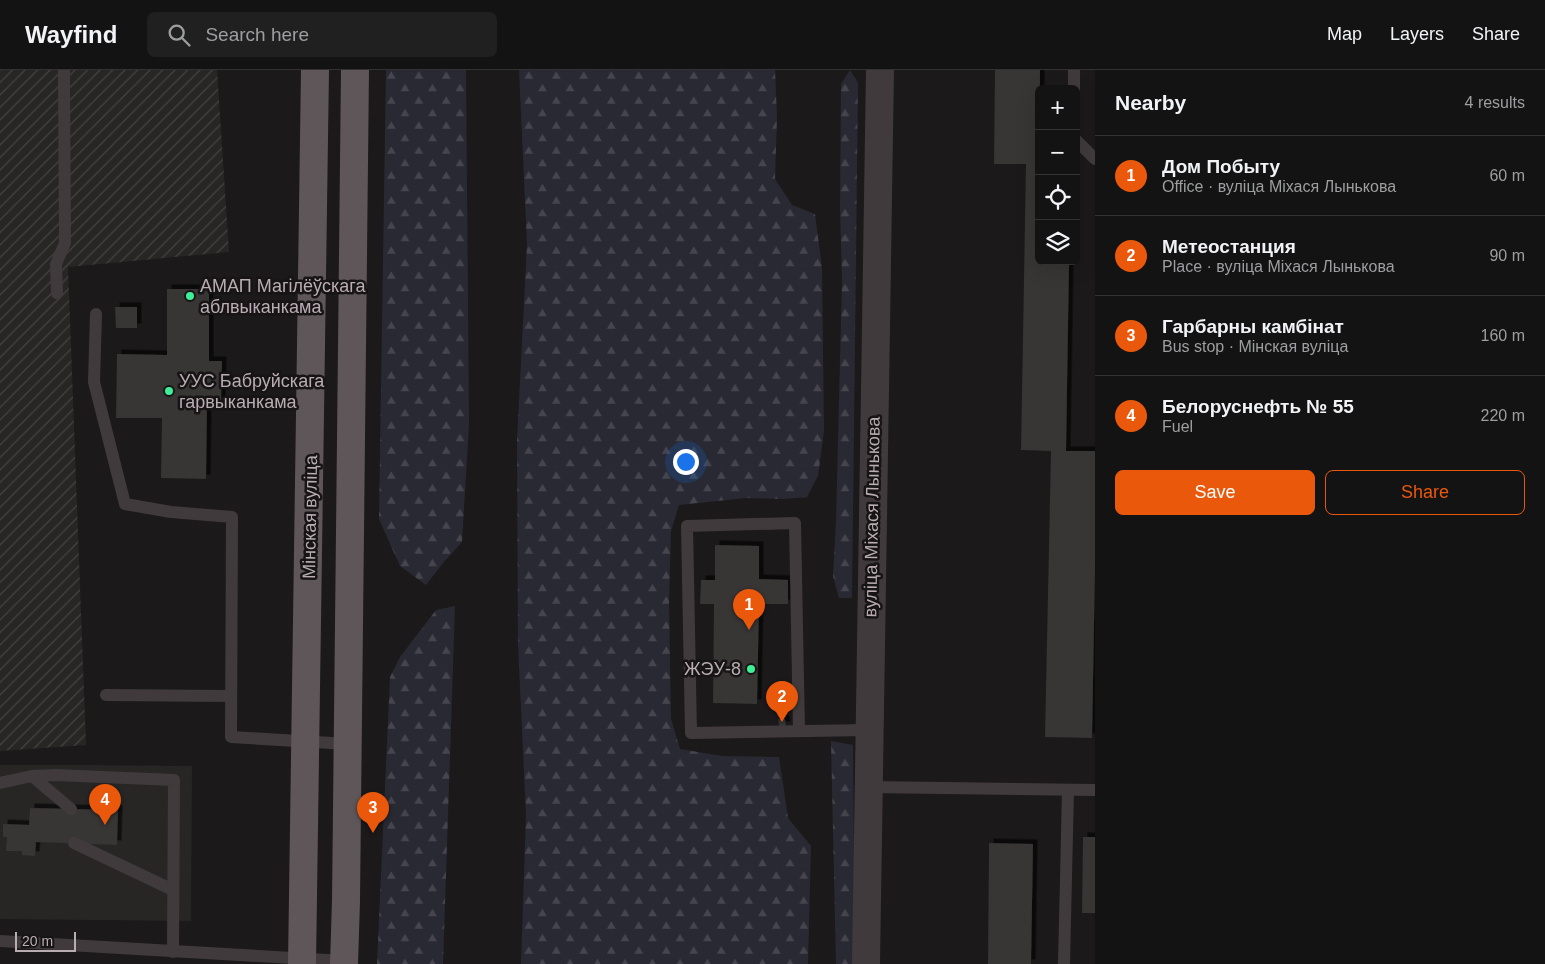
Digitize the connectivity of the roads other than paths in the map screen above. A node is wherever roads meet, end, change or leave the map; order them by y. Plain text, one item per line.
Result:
1 (64, 70) edge
2 (315, 70) edge
3 (355, 70) edge
4 (880, 70) edge
5 (1074, 70) edge
6 (1074, 85) edge
7 (1080, 144) edge
8 (1095, 159) edge
9 (57, 292) dead end
10 (96, 314) dead end
11 (106, 695) dead end
12 (231, 696) junction
13 (868, 730) junction
14 (799, 731) junction
15 (307, 742) junction
16 (348, 744) junction
17 (32, 776) junction
18 (0, 783) edge
19 (868, 787) junction
20 (1068, 790) junction
21 (1095, 790) edge
22 (71, 809) dead end
23 (74, 843) dead end
24 (173, 890) junction
25 (0, 941) edge
26 (173, 952) junction
27 (302, 961) edge
28 (344, 963) edge
29 (866, 964) edge
30 (1064, 964) edge

1 - 9 lane
2 - 15 main road, Мінская вуліца
3 - 16 main road
4 - 13 street, вуліца Міхася Лынькова
5 - 6 lane
7 - 8 lane
10 - 12 lane
11 - 12 lane
12 - 15 lane
13 - 14 lane
13 - 19 street, вуліца Міхася Лынькова
14 - 14 lane
15 - 16 lane
15 - 27 main road, Мінская вуліца
16 - 28 main road
17 - 18 lane
17 - 22 lane
17 - 24 lane
19 - 20 lane
19 - 29 street, вуліца Міхася Лынькова
20 - 21 lane
20 - 30 lane
23 - 24 lane
24 - 26 lane
25 - 26 lane
26 - 27 lane
27 - 28 lane

